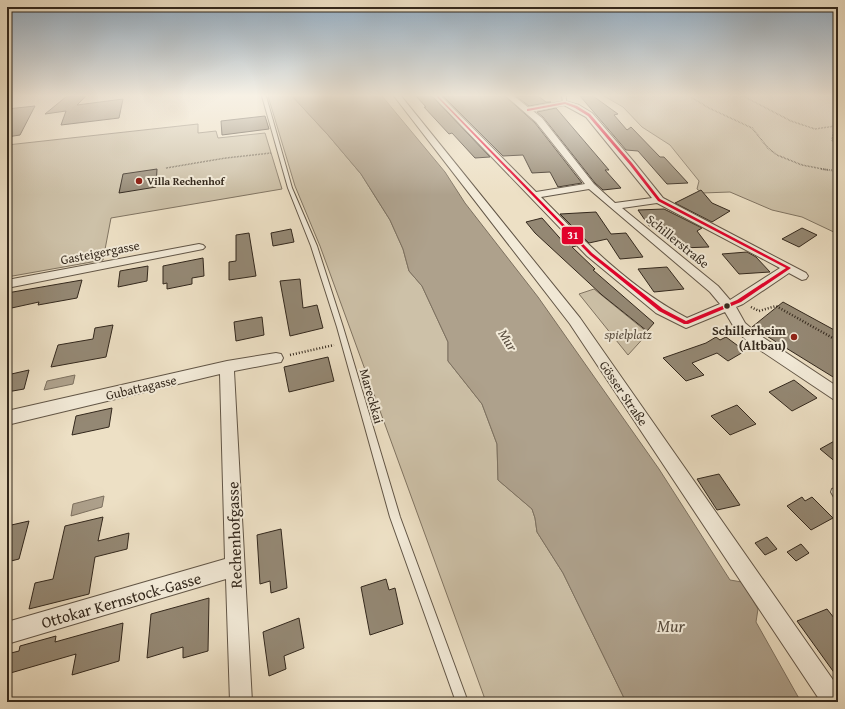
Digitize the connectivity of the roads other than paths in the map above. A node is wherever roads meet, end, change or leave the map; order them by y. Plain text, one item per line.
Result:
1 (273, 129) edge
2 (423, 129) edge
3 (469, 129) edge
4 (548, 129) edge
5 (601, 129) edge
6 (591, 186) junction
7 (534, 195) junction
8 (659, 200) junction
9 (613, 206) junction
10 (199, 247) dead end
11 (789, 268) junction
12 (802, 276) dead end
13 (7, 284) edge
14 (734, 304) junction
15 (276, 358) road end
16 (226, 367) junction
17 (838, 395) edge
18 (7, 418) edge
19 (236, 566) junction
20 (7, 633) edge
21 (241, 702) edge
22 (462, 702) edge
23 (836, 702) edge

1 - 22 lane, Mareckkai
2 - 23 street, Gösser Straße
3 - 7 street
4 - 6 street, Schillerstraße
5 - 8 street
6 - 7 street
6 - 9 street, Schillerstraße
7 - 14 street
8 - 9 street
8 - 11 street
9 - 14 street, Schillerstraße
10 - 13 street, Gasteigergasse
11 - 12 street
11 - 14 street
14 - 17 street, Schillerstraße
15 - 16 street, Gubattagasse
16 - 18 street, Gubattagasse
16 - 19 street, Rechenhofgasse
19 - 20 street, Ottokar Kernstock-Gasse
19 - 21 street, Rechenhofgasse

